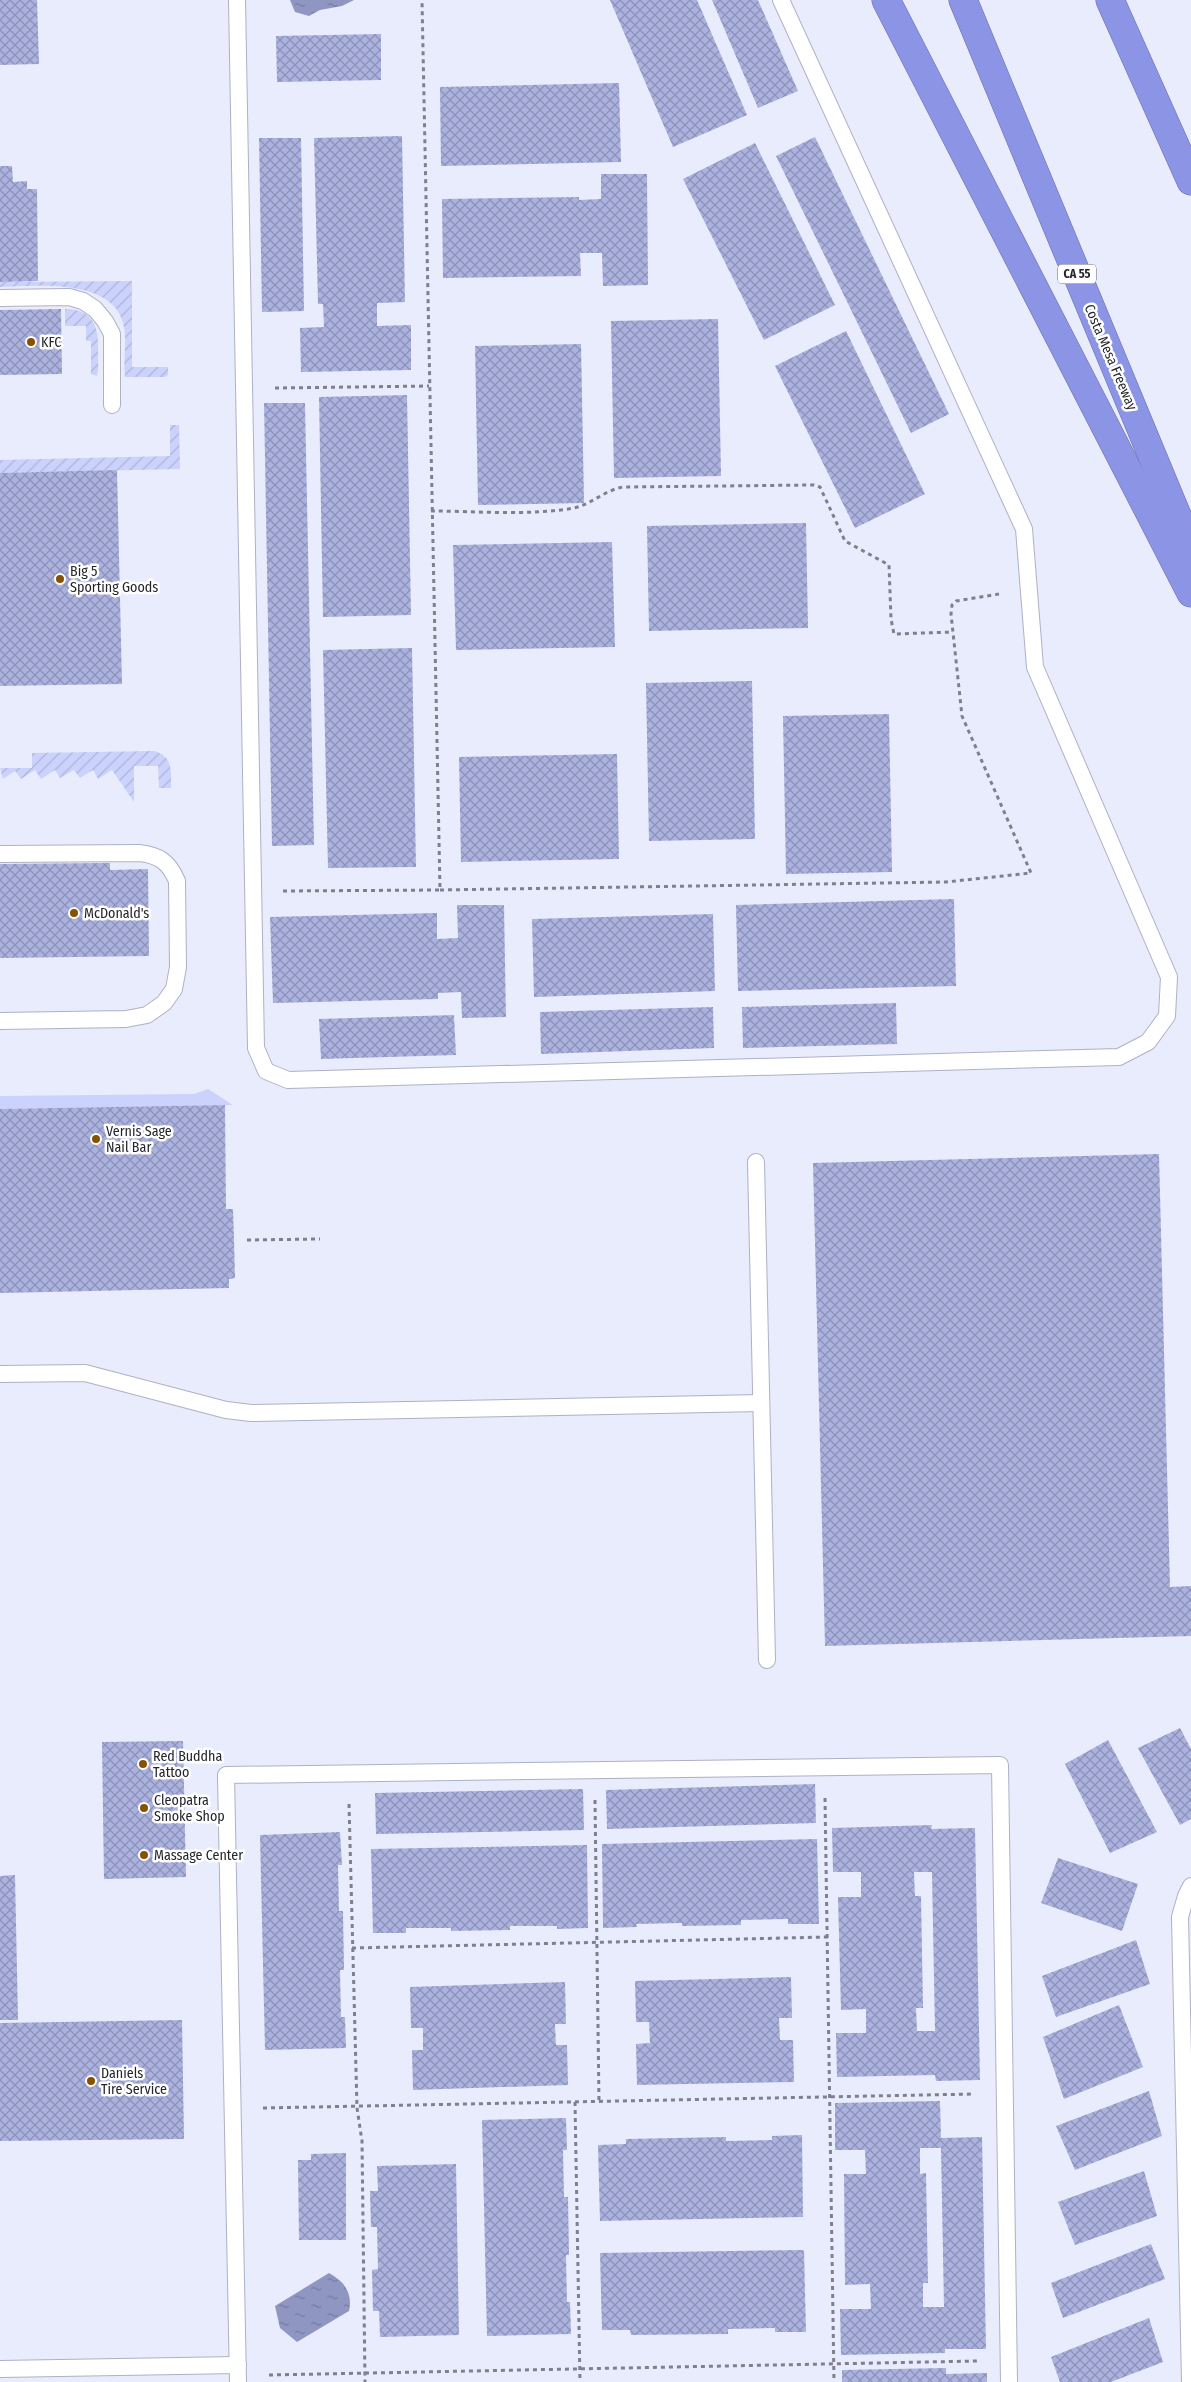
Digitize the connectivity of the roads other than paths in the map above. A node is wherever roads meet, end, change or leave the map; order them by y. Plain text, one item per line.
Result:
1 (237, 0) edge
2 (781, 0) edge
3 (886, 0) edge
4 (963, 0) edge
5 (1110, 0) edge
6 (1191, 181) edge
7 (0, 298) edge
8 (112, 405) dead end
9 (1191, 549) edge
10 (1191, 593) edge
11 (0, 854) edge
12 (0, 1021) edge
13 (756, 1162) dead end
14 (0, 1374) edge
15 (761, 1402) junction
16 (767, 1660) dead end
17 (1191, 1886) edge
18 (0, 2369) edge
19 (238, 2374) edge
20 (1009, 2382) edge
21 (1190, 2382) edge

1 - 2 lane
3 - 10 highway
4 - 9 highway, Costa Mesa Freeway / CA 55
5 - 6 highway
7 - 8 lane
11 - 12 lane
13 - 15 lane
14 - 15 lane
15 - 16 lane
17 - 21 lane
18 - 19 lane
19 - 20 lane

